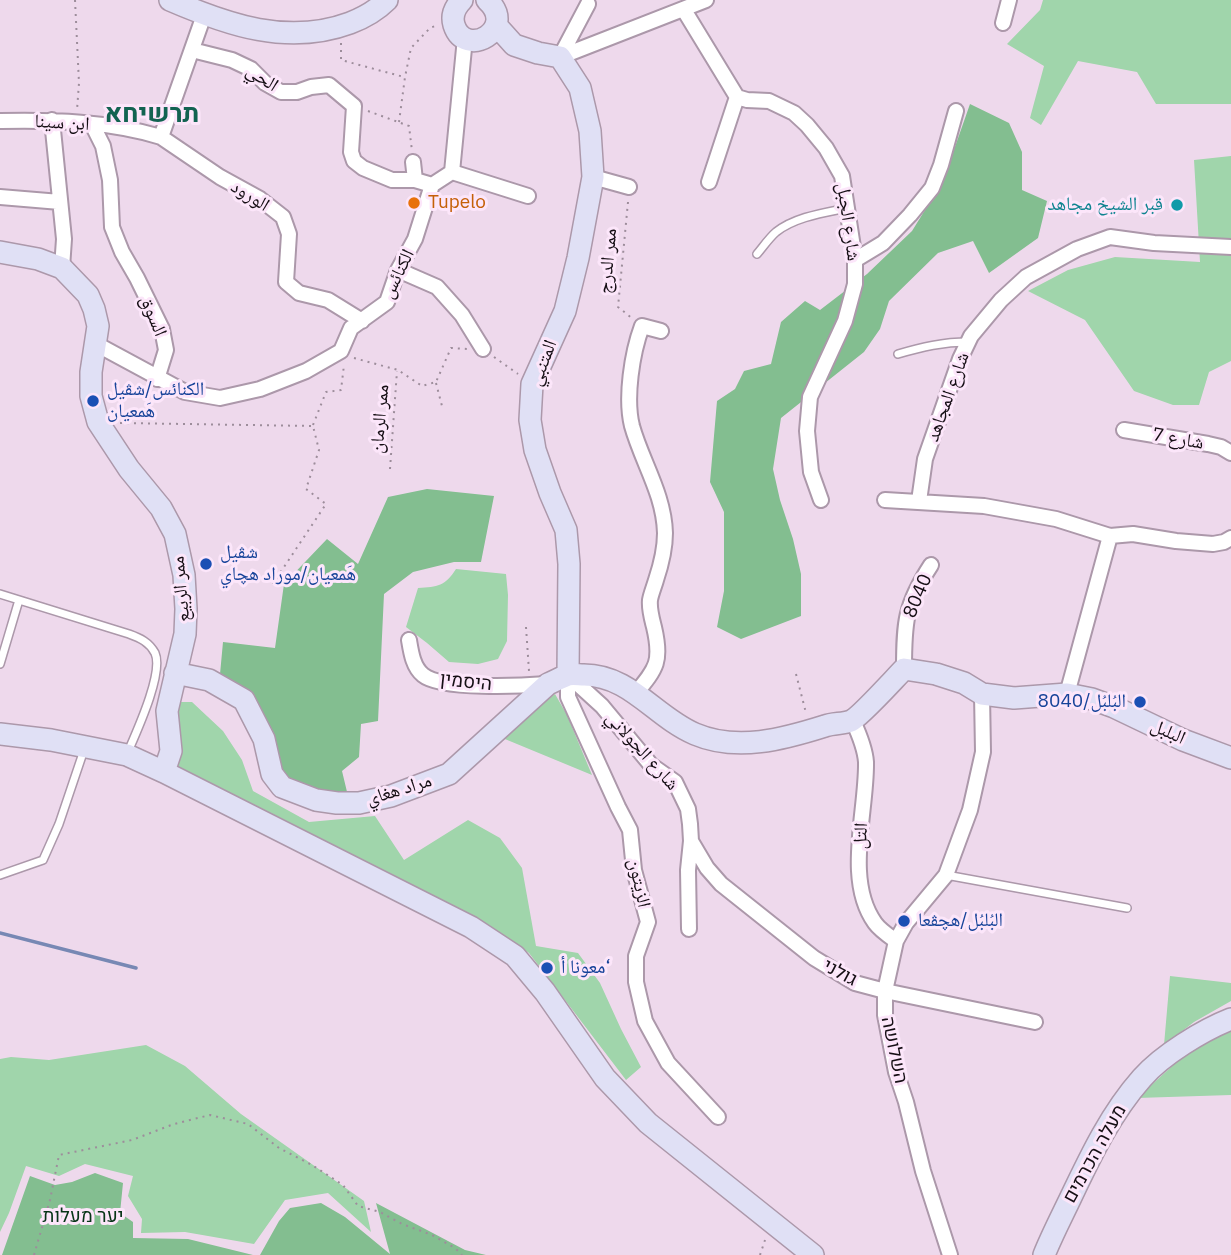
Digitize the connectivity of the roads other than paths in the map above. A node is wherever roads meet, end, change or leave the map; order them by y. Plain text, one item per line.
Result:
1 (170, 0) edge
2 (387, 0) edge
3 (462, 0) edge
4 (487, 0) edge
5 (706, 0) edge
6 (1009, 0) edge
7 (588, 4) dead end
8 (684, 10) junction
9 (204, 15) junction
10 (1003, 23) dead end
11 (496, 25) junction
12 (459, 29) junction
13 (192, 50) junction
14 (560, 57) junction
15 (737, 97) junction
16 (956, 111) dead end
17 (52, 120) junction
18 (0, 121) edge
19 (92, 124) junction
20 (161, 137) junction
21 (413, 162) road end
22 (452, 172) junction
23 (593, 177) junction
24 (415, 180) junction
25 (709, 182) dead end
26 (432, 186) junction
27 (629, 187) road end
28 (528, 196) dead end
29 (0, 197) edge
30 (60, 202) junction
31 (847, 208) junction
32 (1231, 247) edge
33 (0, 252) edge
34 (757, 254) dead end
35 (855, 260) junction
36 (62, 268) junction
37 (398, 270) junction
38 (362, 321) junction
39 (661, 331) dead end
40 (968, 342) junction
41 (96, 344) junction
42 (483, 349) road end
43 (898, 354) dead end
44 (157, 379) junction
45 (1124, 430) dead end
46 (1231, 453) edge
47 (821, 500) dead end
48 (885, 500) dead end
49 (919, 501) junction
50 (1110, 536) junction
51 (1231, 538) edge
52 (931, 565) dead end
53 (0, 594) edge
54 (19, 600) junction
55 (409, 640) dead end
56 (0, 664) edge
57 (904, 669) junction
58 (175, 673) junction
59 (568, 675) junction
60 (539, 685) junction
61 (635, 694) junction
62 (982, 694) junction
63 (1067, 694) junction
64 (853, 721) junction
65 (0, 734) edge
66 (85, 746) junction
67 (127, 755) junction
68 (1231, 758) edge
69 (164, 772) junction
70 (691, 841) junction
71 (0, 875) edge
72 (946, 875) junction
73 (1127, 908) dead end
74 (688, 929) dead end
75 (896, 941) junction
76 (885, 991) junction
77 (1231, 1019) edge
78 (1035, 1022) dead end
79 (718, 1117) dead end
80 (813, 1255) edge
81 (950, 1255) edge
82 (1044, 1255) edge

1 - 9 street
2 - 9 street
3 - 12 street
4 - 11 street
5 - 8 street
6 - 10 street
7 - 14 street
8 - 14 street
8 - 15 street
9 - 13 street
11 - 12 street
11 - 14 street
12 - 22 street
13 - 20 street
13 - 24 street, الحي
14 - 23 street, المتنبي
15 - 25 street
15 - 31 street, شارع الجبل
16 - 35 street
17 - 18 street, ابن سينا
17 - 19 street, ابن سينا
17 - 30 street
19 - 20 street, ابن سينا
19 - 44 street, السوق
20 - 38 street, الورود
21 - 24 street
22 - 26 street
22 - 28 street
23 - 27 street
23 - 59 street, المتنبي
24 - 26 street
26 - 37 street, الكنائس
29 - 30 street
30 - 36 street
31 - 34 lane
31 - 35 street, شارع الجبل
32 - 40 street, شارع المجاهد
33 - 36 street
35 - 47 street, شارع الجبل
36 - 41 street
37 - 38 street, الكنائس
37 - 42 street
38 - 44 street, الكنائس
39 - 61 street
40 - 43 lane
40 - 49 street, شارع المجاهد
41 - 44 street
41 - 58 street, ممر الربيع
45 - 46 street, شارع 7
48 - 49 street
49 - 50 street
50 - 51 street
50 - 63 street
52 - 57 street, 8040
53 - 54 lane
54 - 56 lane
54 - 67 lane
55 - 60 street, היסמין
57 - 62 street
57 - 64 street
58 - 60 street, مراد هغاي
58 - 69 street, ممر الربيع
59 - 60 street, مراد هغاي
59 - 61 street
59 - 70 street, شارع الجولاني
59 - 79 street, الزيتون
61 - 64 street
62 - 63 street, البلبل
62 - 72 street, השלושה
63 - 68 street, البلبل
64 - 75 street, التل
65 - 66 street
66 - 67 street
66 - 71 lane
67 - 69 street
69 - 80 street
70 - 74 street
70 - 76 street, גולני
72 - 73 lane
72 - 75 street, השלושה
75 - 76 street, השלושה
76 - 78 street, גולני
76 - 81 street, השלושה
77 - 82 street, מעלה הכרמים

